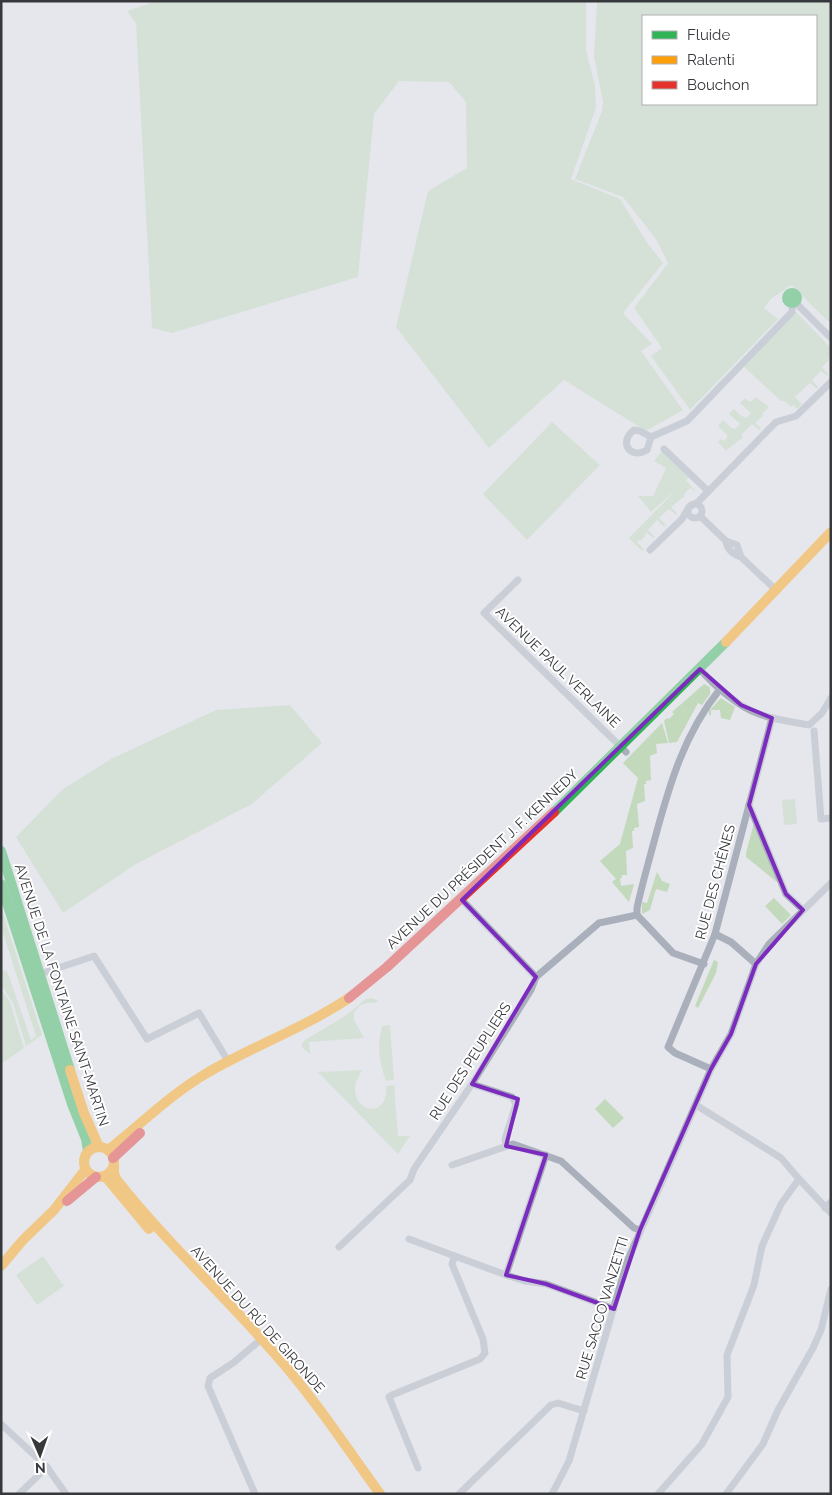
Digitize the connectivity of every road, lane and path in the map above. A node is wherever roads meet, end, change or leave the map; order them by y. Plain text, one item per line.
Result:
1 (831, 338) edge
2 (831, 382) edge
3 (651, 437) dead end
4 (664, 449) dead end
5 (708, 491) junction
6 (691, 506) junction
7 (700, 516) junction
8 (691, 517) junction
9 (682, 519) junction
10 (831, 532) edge
11 (831, 541) edge
12 (650, 550) dead end
13 (518, 580) dead end
14 (776, 590) junction
15 (702, 671) junction
16 (720, 688) junction
17 (831, 698) edge
18 (772, 718) junction
19 (814, 731) dead end
20 (624, 749) junction
21 (749, 805) junction
22 (831, 818) edge
23 (1, 851) edge
24 (831, 883) edge
25 (1, 884) edge
26 (463, 902) junction
27 (803, 910) junction
28 (637, 915) junction
29 (715, 934) junction
30 (25, 943) junction
31 (704, 964) junction
32 (756, 964) junction
33 (36, 976) junction
34 (536, 977) junction
35 (228, 1061) junction
36 (711, 1069) junction
37 (472, 1084) junction
38 (696, 1105) junction
39 (506, 1146) junction
40 (88, 1151) junction
41 (109, 1155) junction
42 (546, 1155) junction
43 (452, 1165) dead end
44 (85, 1170) junction
45 (100, 1177) junction
46 (799, 1179) junction
47 (829, 1207) edge
48 (54, 1210) junction
49 (640, 1230) junction
50 (409, 1239) dead end
51 (340, 1247) dead end
52 (455, 1256) junction
53 (1, 1266) edge
54 (506, 1275) junction
55 (831, 1288) edge
56 (614, 1309) junction
57 (258, 1342) junction
58 (584, 1411) junction
59 (1, 1424) edge
60 (46, 1467) junction
61 (418, 1468) dead end
62 (19, 1494) edge
63 (66, 1494) edge
64 (255, 1494) edge
65 (375, 1494) edge
66 (380, 1494) edge
67 (459, 1494) edge
68 (552, 1494) edge
69 (658, 1494) edge
70 (726, 1494) edge

1 - 3 street
2 - 5 street
4 - 5 street
5 - 6 street
6 - 7 street
6 - 8 street
6 - 9 street
7 - 8 street
7 - 14 street
8 - 9 street
9 - 12 street
10 - 14 main road, AVENUE DU PRÉSIDENT J. F. KENNEDY
11 - 15 main road, AVENUE DU PRÉSIDENT J. F. KENNEDY
13 - 20 street, AVENUE PAUL VERLAINE
14 - 15 main road, AVENUE DU PRÉSIDENT J. F. KENNEDY
15 - 16 street
15 - 20 main road, AVENUE DU PRÉSIDENT J. F. KENNEDY
16 - 18 street
16 - 28 street
17 - 18 street
18 - 21 street, RUE DES CHÊNES
19 - 22 street
20 - 26 main road, AVENUE DU PRÉSIDENT J. F. KENNEDY
21 - 27 street
21 - 29 street, RUE DES CHÊNES
23 - 30 main road, AVENUE DE LA FONTAINE SAINT-MARTIN
24 - 27 street, RUE SACCO VANZETTI
25 - 30 main road, AVENUE DE LA FONTAINE SAINT-MARTIN
26 - 34 street
26 - 35 main road, AVENUE DU PRÉSIDENT J. F. KENNEDY
26 - 41 main road, AVENUE DU PRÉSIDENT J. F. KENNEDY
27 - 32 street, RUE SACCO VANZETTI
28 - 31 street
28 - 34 street, RUE DES PEUPLIERS
29 - 31 street, RUE DES CHÊNES
29 - 32 street
30 - 33 main road, AVENUE DE LA FONTAINE SAINT-MARTIN
31 - 36 street, RUE DES CHÊNES
32 - 36 street, RUE SACCO VANZETTI
33 - 35 street
33 - 40 main road, AVENUE DE LA FONTAINE SAINT-MARTIN
33 - 41 main road, AVENUE DE LA FONTAINE SAINT-MARTIN
34 - 37 street, RUE DES PEUPLIERS
35 - 41 main road, AVENUE DU PRÉSIDENT J. F. KENNEDY
36 - 38 street, RUE SACCO VANZETTI
37 - 39 street
37 - 51 street, RUE DES PEUPLIERS
38 - 46 street
38 - 49 street, RUE SACCO VANZETTI
39 - 42 street
39 - 43 street
40 - 41 main road
40 - 44 main road
41 - 45 main road
41 - 66 main road, AVENUE DU RÛ DE GIRONDE
42 - 49 street
42 - 54 street
44 - 45 main road
44 - 48 main road
45 - 48 main road
45 - 57 main road, AVENUE DU RÛ DE GIRONDE
46 - 47 street
46 - 69 street
48 - 53 main road
49 - 56 street, RUE SACCO VANZETTI
50 - 52 street
52 - 54 street
52 - 61 street
54 - 56 street
55 - 70 street
56 - 58 street, RUE SACCO VANZETTI
57 - 64 street
57 - 65 main road, AVENUE DU RÛ DE GIRONDE
58 - 67 street
58 - 68 street, RUE SACCO VANZETTI
59 - 60 street
60 - 62 street
60 - 63 street

